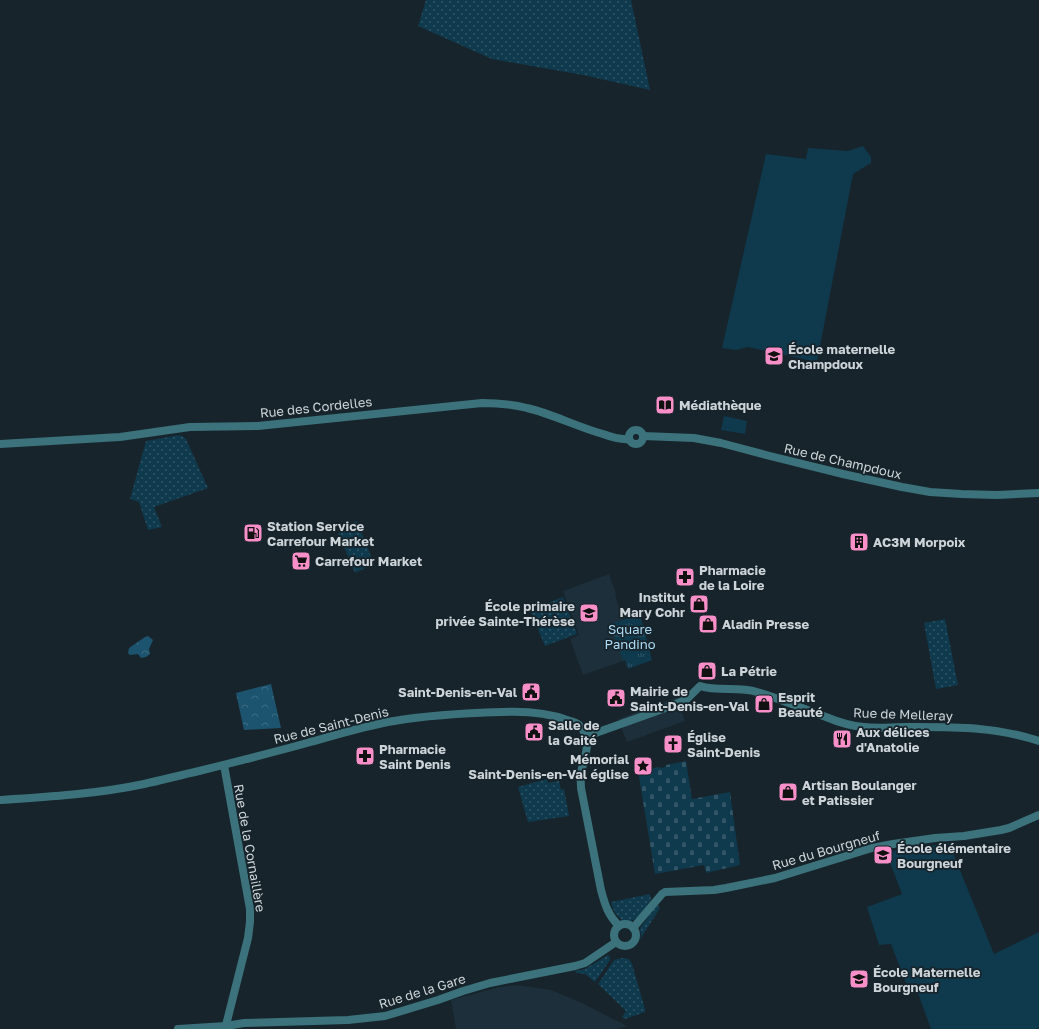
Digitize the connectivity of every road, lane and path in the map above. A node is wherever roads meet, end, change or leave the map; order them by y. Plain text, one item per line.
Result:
1 (630, 439) joint
2 (0, 444) edge
3 (1039, 493) edge
4 (586, 735) junction
5 (1039, 741) edge
6 (224, 765) junction
7 (0, 800) edge
8 (1039, 816) edge
9 (619, 926) junction
10 (633, 928) junction
11 (616, 942) junction
12 (225, 1027) edge
13 (178, 1029) edge

1 - 2 street, Rue des Cordelles
1 - 3 street, Rue de Champdoux
4 - 5 street, Rue de Melleray
4 - 6 street, Rue de Saint-Denis
4 - 9 street
6 - 7 street, Rue de Saint-Denis
6 - 12 street, Rue de la Cornaillère
8 - 10 street, Rue du Bourgneuf
9 - 10 street
9 - 11 street
10 - 11 street
11 - 12 street, Rue de la Gare
12 - 13 street, Rue de la Gare

